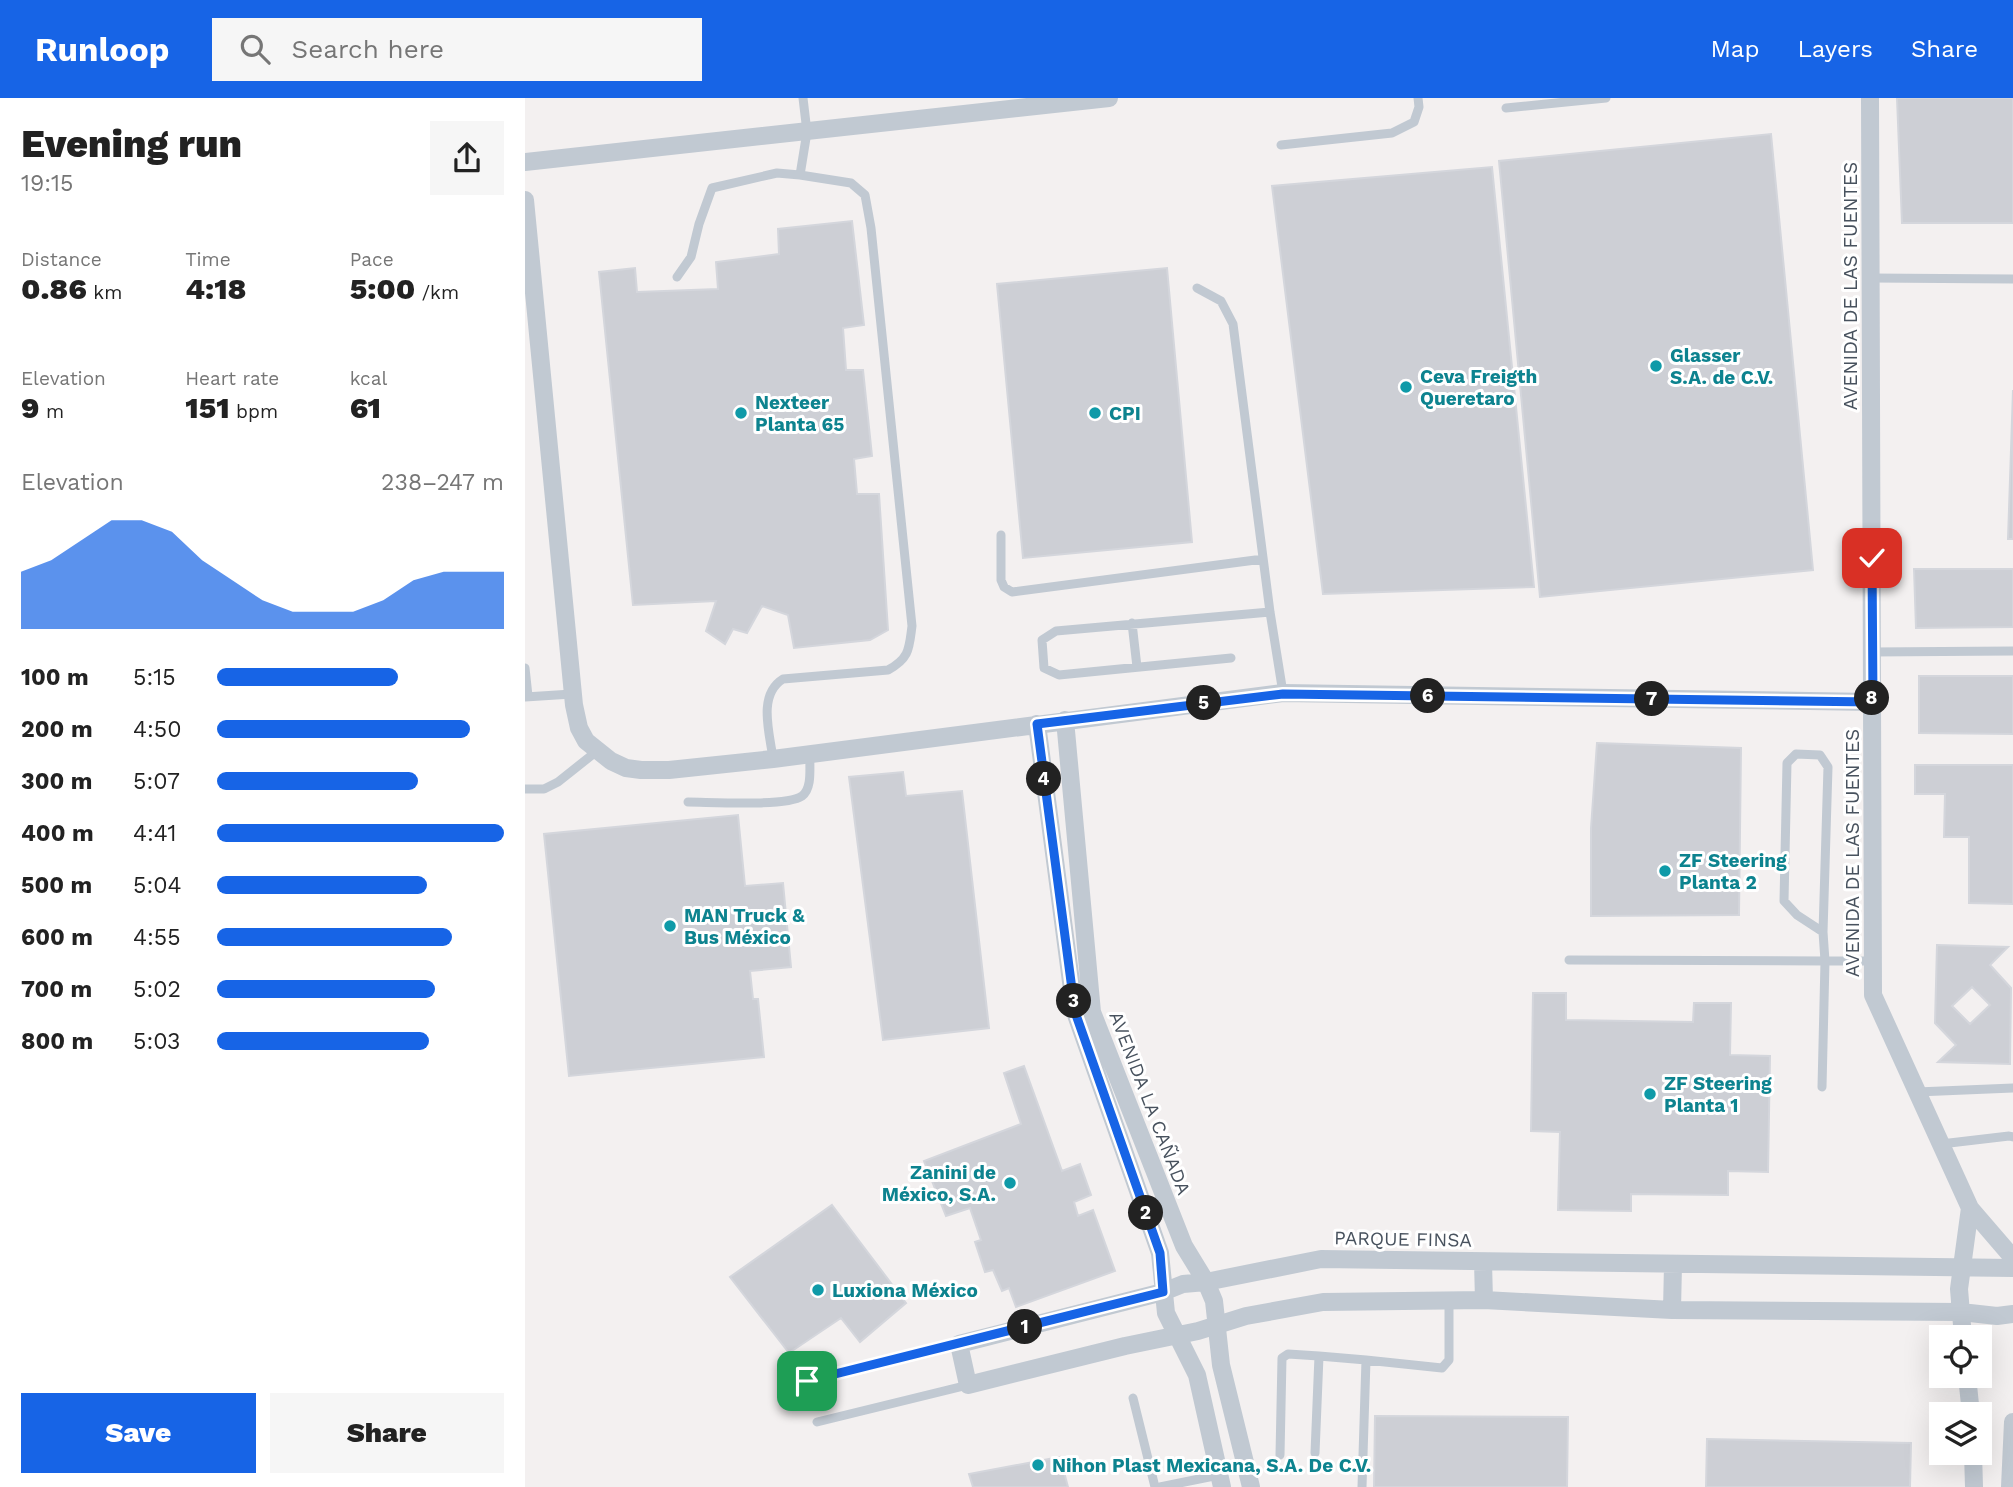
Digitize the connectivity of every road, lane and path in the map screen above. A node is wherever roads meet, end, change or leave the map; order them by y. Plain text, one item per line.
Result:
1 (803, 98) edge
2 (1109, 98) edge
3 (1418, 98) edge
4 (1606, 98) edge
5 (1870, 98) edge
6 (1008, 104) edge
7 (1506, 108) dead end
8 (807, 132) junction
9 (1281, 145) dead end
10 (525, 162) edge
11 (800, 175) junction
12 (525, 200) edge
13 (677, 277) dead end
14 (1871, 278) junction
15 (2013, 279) edge
16 (1197, 288) dead end
17 (1002, 535) dead end
18 (1263, 559) junction
19 (1270, 612) junction
20 (1132, 623) junction
21 (2013, 651) edge
22 (1872, 652) junction
23 (1231, 658) dead end
24 (1137, 667) junction
25 (525, 668) edge
26 (572, 694) junction
27 (1283, 694) junction
28 (527, 696) edge
29 (1873, 702) junction
30 (1065, 720) junction
31 (1037, 724) junction
32 (597, 751) junction
33 (810, 754) junction
34 (773, 759) junction
35 (525, 789) edge
36 (688, 802) dead end
37 (1823, 932) junction
38 (1569, 960) dead end
39 (1825, 961) junction
40 (1873, 961) junction
41 (1822, 1087) dead end
42 (2013, 1088) edge
43 (1917, 1092) junction
44 (2013, 1137) edge
45 (1941, 1144) junction
46 (1970, 1208) junction
47 (2013, 1258) edge
48 (1483, 1262) junction
49 (1673, 1265) junction
50 (2013, 1268) edge
51 (1962, 1269) junction
52 (1206, 1282) junction
53 (1163, 1292) junction
54 (1484, 1300) junction
55 (1449, 1301) junction
56 (1672, 1310) junction
57 (1961, 1311) junction
58 (2013, 1314) edge
59 (1218, 1324) junction
60 (1962, 1325) edge
61 (1175, 1335) junction
62 (959, 1344) junction
63 (1319, 1356) junction
64 (1366, 1360) junction
65 (807, 1381) dead end
66 (968, 1385) junction
67 (1133, 1398) dead end
68 (817, 1422) dead end
69 (2013, 1422) edge
70 (1315, 1453) dead end
71 (1280, 1455) dead end
72 (1973, 1465) edge
73 (1221, 1481) edge
74 (1157, 1487) edge
75 (1251, 1487) edge
76 (1361, 1487) edge
77 (1974, 1487) edge
78 (2010, 1487) edge

1 - 8 lane
2 - 6 street
3 - 9 lane
4 - 7 lane
5 - 14 street, AVENIDA DE LAS FUENTES
6 - 8 street
8 - 10 street
8 - 11 lane
11 - 13 lane
11 - 34 lane
12 - 26 street
14 - 15 lane
14 - 22 street, AVENIDA DE LAS FUENTES
16 - 18 lane
17 - 18 lane
18 - 19 lane
19 - 20 lane
19 - 27 lane
20 - 24 lane
20 - 24 lane
21 - 22 lane
22 - 29 street, AVENIDA DE LAS FUENTES
23 - 24 lane
25 - 28 lane
26 - 28 lane
26 - 32 street
27 - 29 street
27 - 30 street
29 - 40 street, AVENIDA DE LAS FUENTES
30 - 31 street
30 - 52 street, AVENIDA LA CAÑADA
31 - 33 street
31 - 53 street
32 - 34 street
32 - 35 lane
33 - 34 street
33 - 36 lane
37 - 37 lane
37 - 39 lane
38 - 39 lane
39 - 40 lane
39 - 41 lane
40 - 43 street, AVENIDA DE LAS FUENTES
42 - 43 lane
43 - 45 street, AVENIDA DE LAS FUENTES
44 - 45 lane
45 - 46 street, AVENIDA DE LAS FUENTES
46 - 47 street, AVENIDA DE LAS FUENTES
46 - 51 street
48 - 49 street, PARQUE FINSA
48 - 52 street, PARQUE FINSA
48 - 54 street
49 - 51 street, PARQUE FINSA
49 - 56 street
50 - 51 street, PARQUE FINSA
51 - 57 street
52 - 53 street, PARQUE FINSA
52 - 59 street, AVENIDA LA CAÑADA
53 - 61 street
53 - 62 street, PARQUE FINSA
54 - 55 street
54 - 56 street
55 - 59 street
55 - 64 lane
56 - 57 street
57 - 58 street
57 - 60 street
59 - 61 street
59 - 75 street, AVENIDA LA CAÑADA
61 - 66 street
61 - 73 street
62 - 65 lane, PARQUE FINSA
62 - 66 street
63 - 64 lane
63 - 70 lane
63 - 71 lane
64 - 76 lane
66 - 68 lane
67 - 74 lane
69 - 78 street
72 - 77 street
73 - 74 lane

